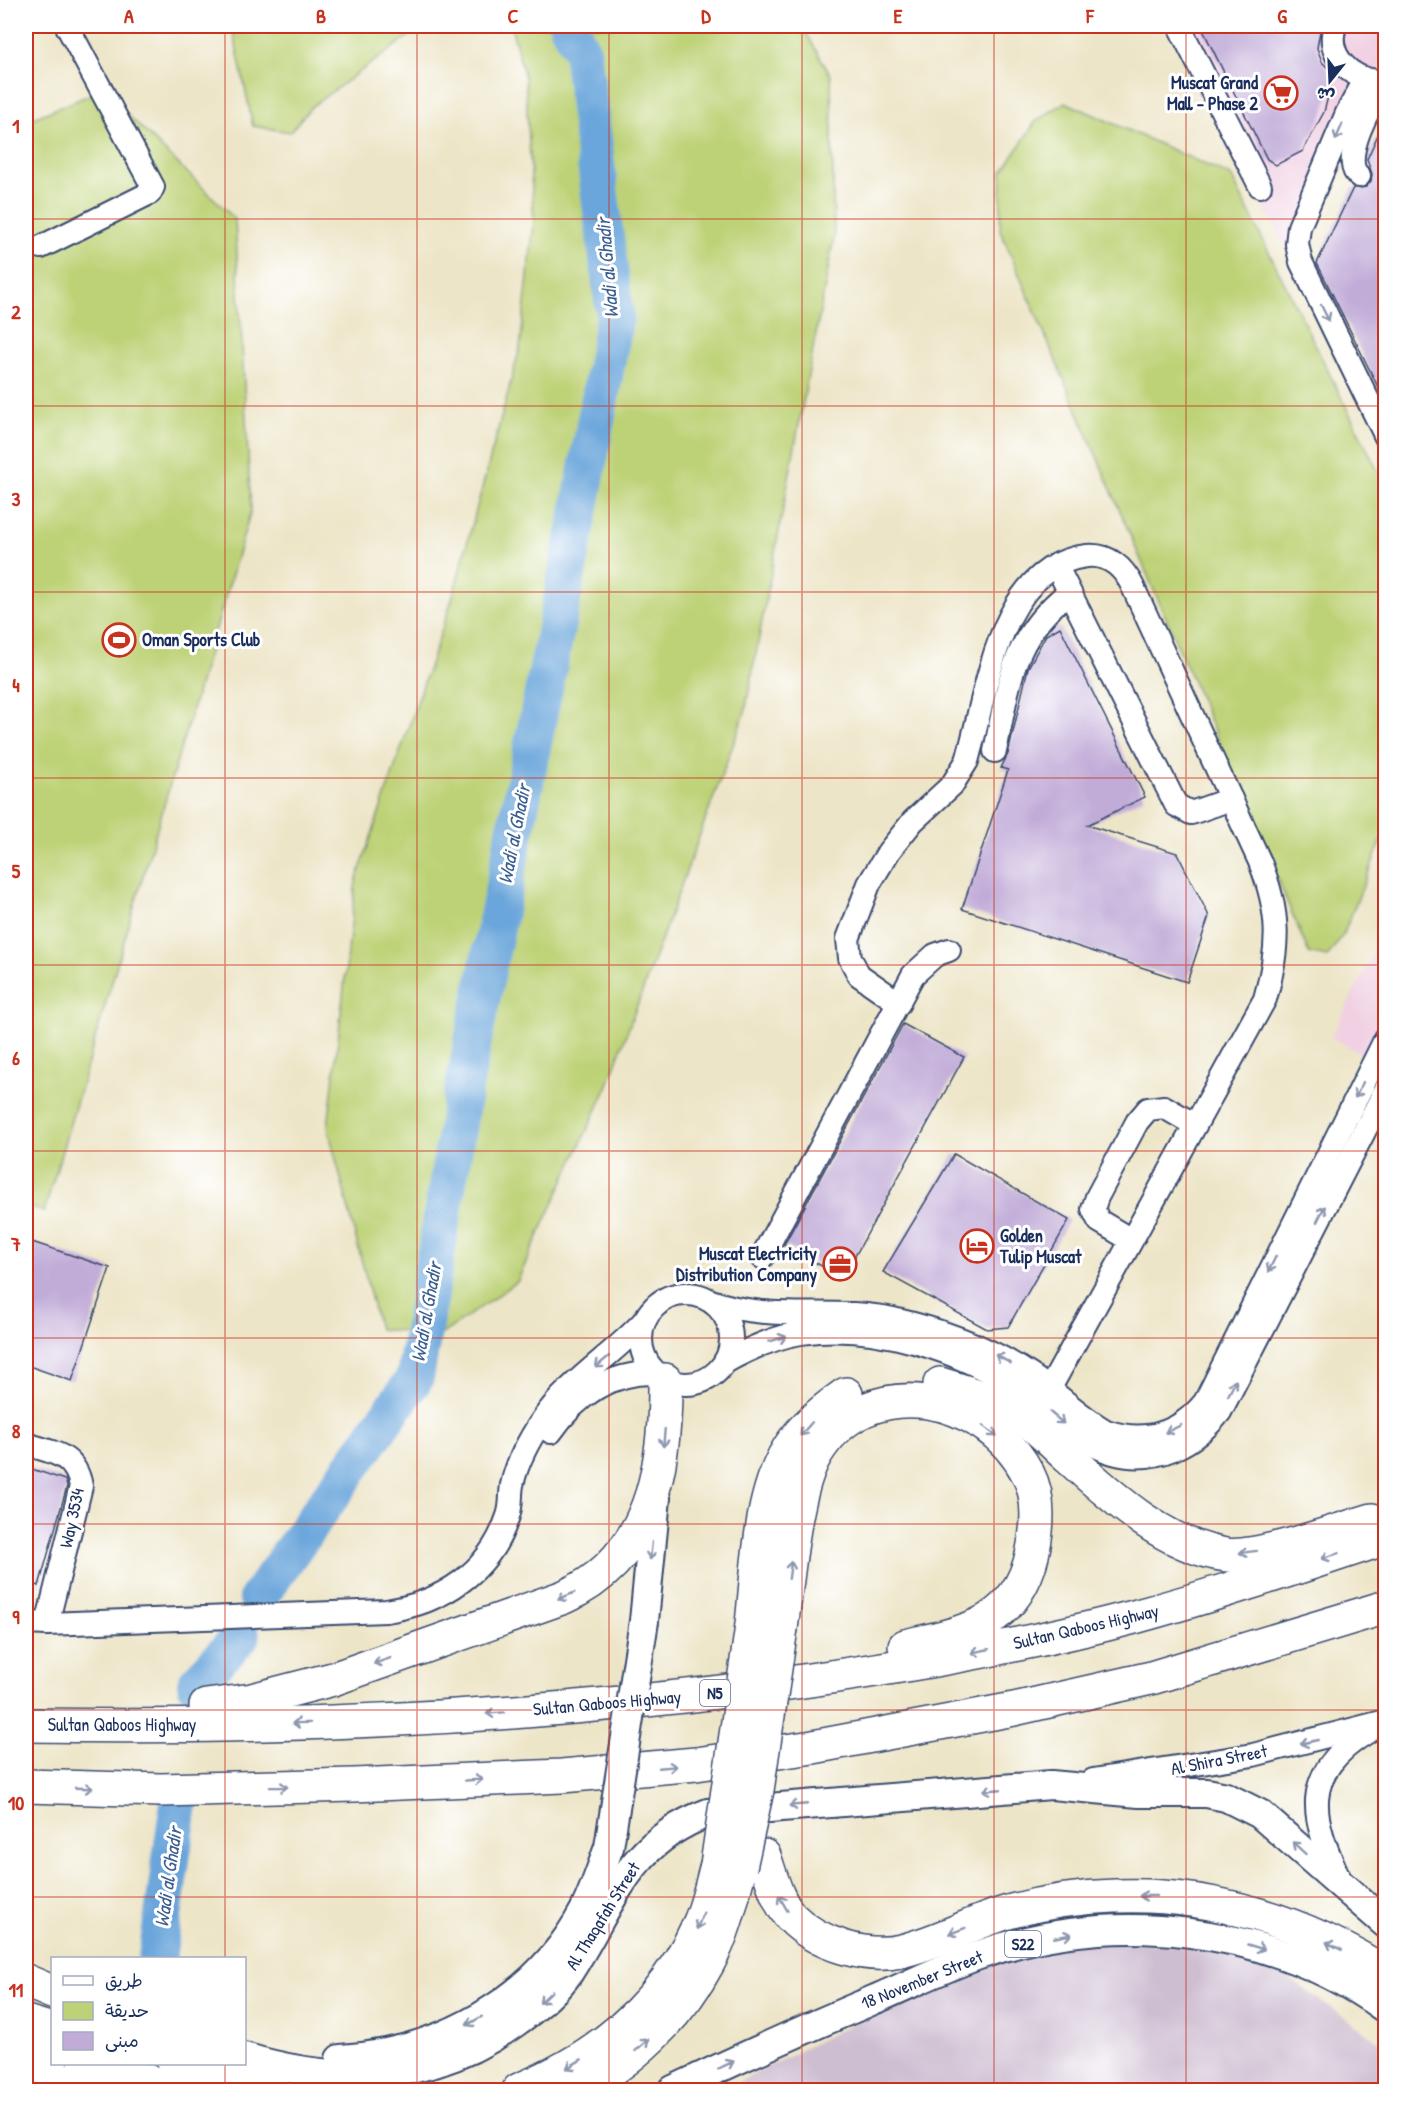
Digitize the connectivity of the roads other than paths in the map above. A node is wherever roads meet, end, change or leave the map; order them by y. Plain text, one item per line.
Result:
1 (67, 26) edge
2 (1179, 26) edge
3 (1335, 26) edge
4 (1379, 81) edge
5 (1359, 176) dead end
6 (1260, 186) dead end
7 (40, 247) dead end
8 (1386, 437) edge
9 (1056, 565) junction
10 (1070, 592) junction
11 (995, 751) dead end
12 (1231, 799) junction
13 (949, 950) dead end
14 (899, 1003) junction
15 (1386, 1038) edge
16 (1386, 1089) edge
17 (1195, 1125) junction
18 (1131, 1240) junction
19 (762, 1257) dead end
20 (711, 1301) junction
21 (644, 1321) junction
22 (725, 1362) junction
23 (660, 1376) junction
24 (1050, 1388) junction
25 (26, 1444) edge
26 (659, 1472) junction
27 (512, 1501) junction
28 (1386, 1516) edge
29 (1386, 1538) edge
30 (1386, 1607) edge
31 (36, 1623) edge
32 (766, 1630) junction
33 (664, 1699) junction
34 (26, 1725) edge
35 (143, 1725) junction
36 (1051, 1785) junction
37 (26, 1786) edge
38 (741, 1863) junction
39 (1343, 1886) junction
40 (1386, 1924) edge
41 (1386, 1974) edge
42 (26, 1981) edge
43 (51, 1992) edge
44 (26, 1994) edge
45 (51, 2001) edge
46 (1386, 2009) edge
47 (26, 2022) edge
48 (51, 2030) edge
49 (26, 2050) edge
50 (246, 2052) edge
51 (51, 2056) edge
52 (246, 2058) edge
53 (88, 2065) edge
54 (178, 2065) edge
55 (26, 2066) edge
56 (105, 2091) edge
57 (180, 2091) edge
58 (272, 2091) edge
59 (519, 2091) edge
60 (577, 2091) edge
61 (673, 2091) edge

1 - 7 street
2 - 6 street
3 - 4 street
4 - 5 street
4 -> 8 street
9 - 10 street
9 - 12 street
9 - 14 street
10 - 11 street
10 - 12 street
12 - 17 street
13 - 14 street
14 - 19 street
15 -> 24 street
22 -> 16 street
17 - 18 street
17 - 18 street
18 - 24 street
20 - 21 street
20 - 22 street
24 -> 20 street
21 - 23 street
21 -> 27 street
22 - 23 street
23 -> 26 highway
23 - 27 street
25 - 31 street, Way 3534
26 -> 35 highway
26 -> 50 main road, bridge
27 - 31 street
28 -> 32 highway
29 -> 33 highway, Sultan Qaboos Highway / N5
37 -> 30 highway
32 -> 33 highway
32 - 38 highway, bridge
32 - 38 highway, bridge
33 -> 35 highway, Sultan Qaboos Highway / N5
34 - 35 highway, Sultan Qaboos Highway / N5
39 -> 36 main road
39 -> 36 street, Al Shira Street
36 -> 52 main road, Al Thaqafah Street
41 -> 38 highway
38 -> 59 highway
60 -> 38 highway
39 - 40 main road
42 - 43 highway
44 - 45 main road
61 -> 46 main road, 18 November Street / S22
47 - 48 highway
49 - 51 highway
53 - 57 highway
54 - 58 highway
55 - 56 main road

